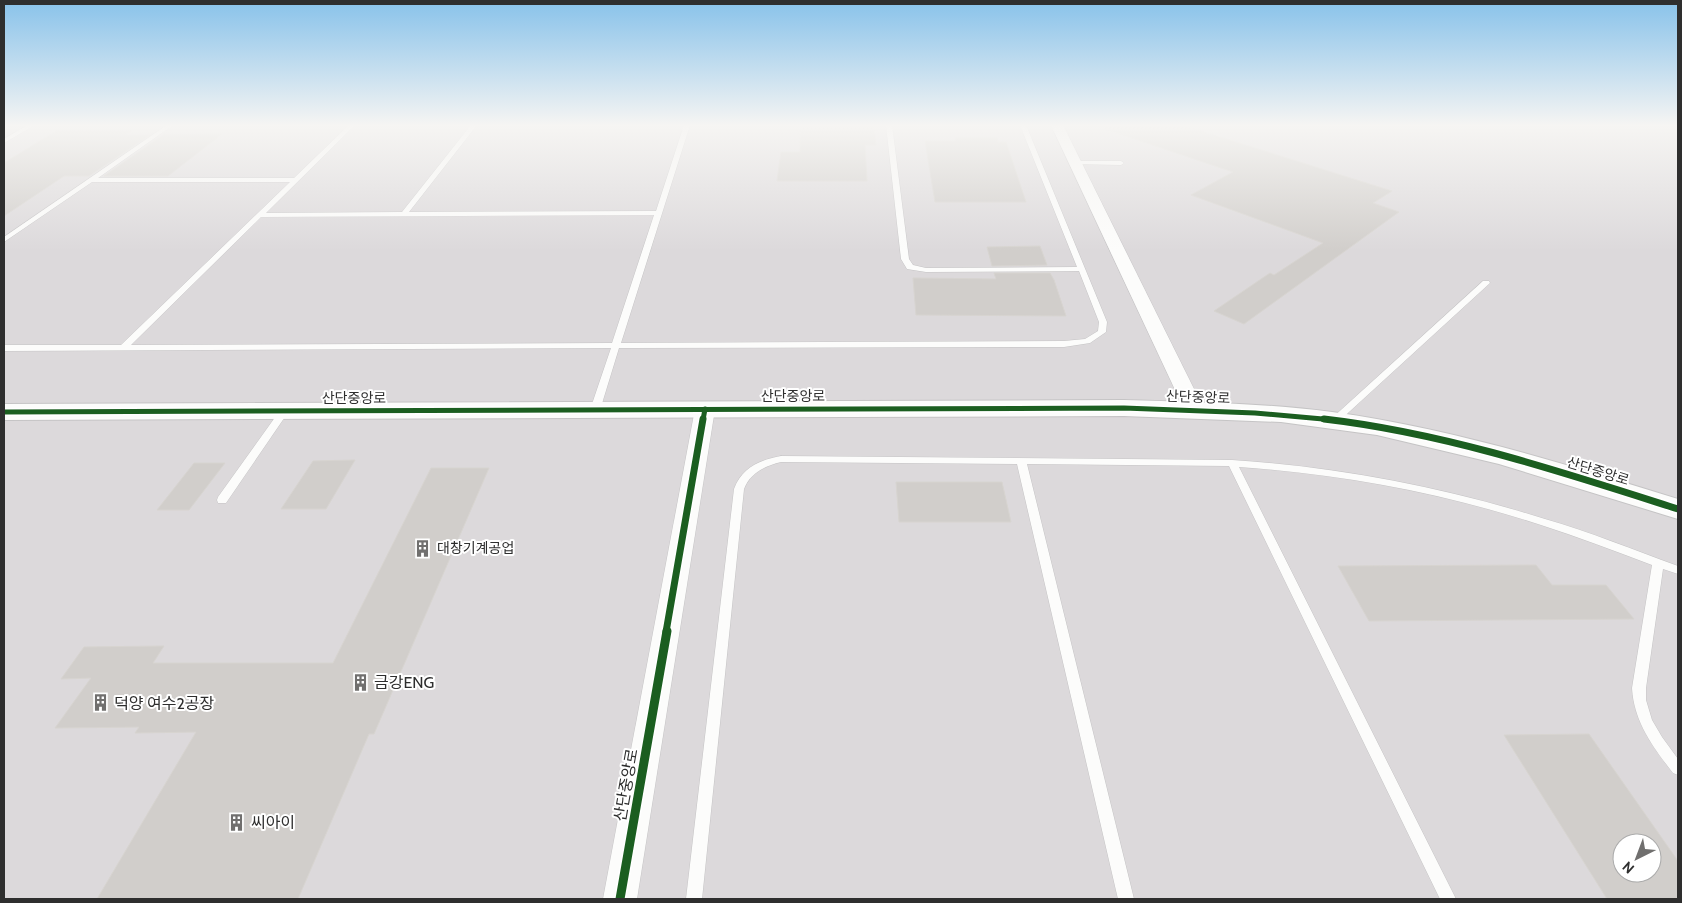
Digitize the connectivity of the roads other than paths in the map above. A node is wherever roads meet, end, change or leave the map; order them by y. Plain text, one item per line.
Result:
1 (108, 167) edge
2 (308, 167) edge
3 (441, 167) edge
4 (673, 167) edge
5 (894, 167) edge
6 (1040, 167) edge
7 (1078, 167) edge
8 (89, 180) junction
9 (295, 180) junction
10 (658, 213) junction
11 (404, 214) junction
12 (259, 215) junction
13 (4, 240) edge
14 (1082, 269) junction
15 (1486, 284) dead end
16 (615, 346) junction
17 (4, 348) edge
18 (123, 348) junction
19 (705, 409) junction
20 (1194, 409) junction
21 (595, 410) junction
22 (284, 411) junction
23 (4, 412) edge
24 (1334, 420) junction
25 (1021, 461) junction
26 (1232, 463) junction
27 (222, 500) dead end
28 (1678, 509) edge
29 (1658, 563) junction
30 (1678, 570) edge
31 (1678, 769) edge
32 (620, 899) edge
33 (694, 899) edge
34 (1126, 899) edge
35 (1448, 899) edge

1 - 8 lane
2 - 9 lane
3 - 11 lane
4 - 10 lane
5 - 14 lane
6 - 14 lane
7 - 20 street
8 - 9 lane
8 - 13 lane
9 - 12 lane
10 - 11 lane
10 - 16 lane
11 - 12 lane
12 - 18 lane
14 - 16 lane
15 - 24 lane
16 - 18 lane
16 - 21 lane
17 - 18 lane
19 - 20 street, 산단중앙로
19 - 21 street, 산단중앙로
19 - 32 street, 산단중앙로
20 - 24 street, 산단중앙로
21 - 22 street, 산단중앙로
22 - 23 street, 산단중앙로
22 - 27 lane
24 - 28 street, 산단중앙로
25 - 26 lane
25 - 33 lane
25 - 34 lane
26 - 29 lane
26 - 35 lane
29 - 30 lane
29 - 31 lane

